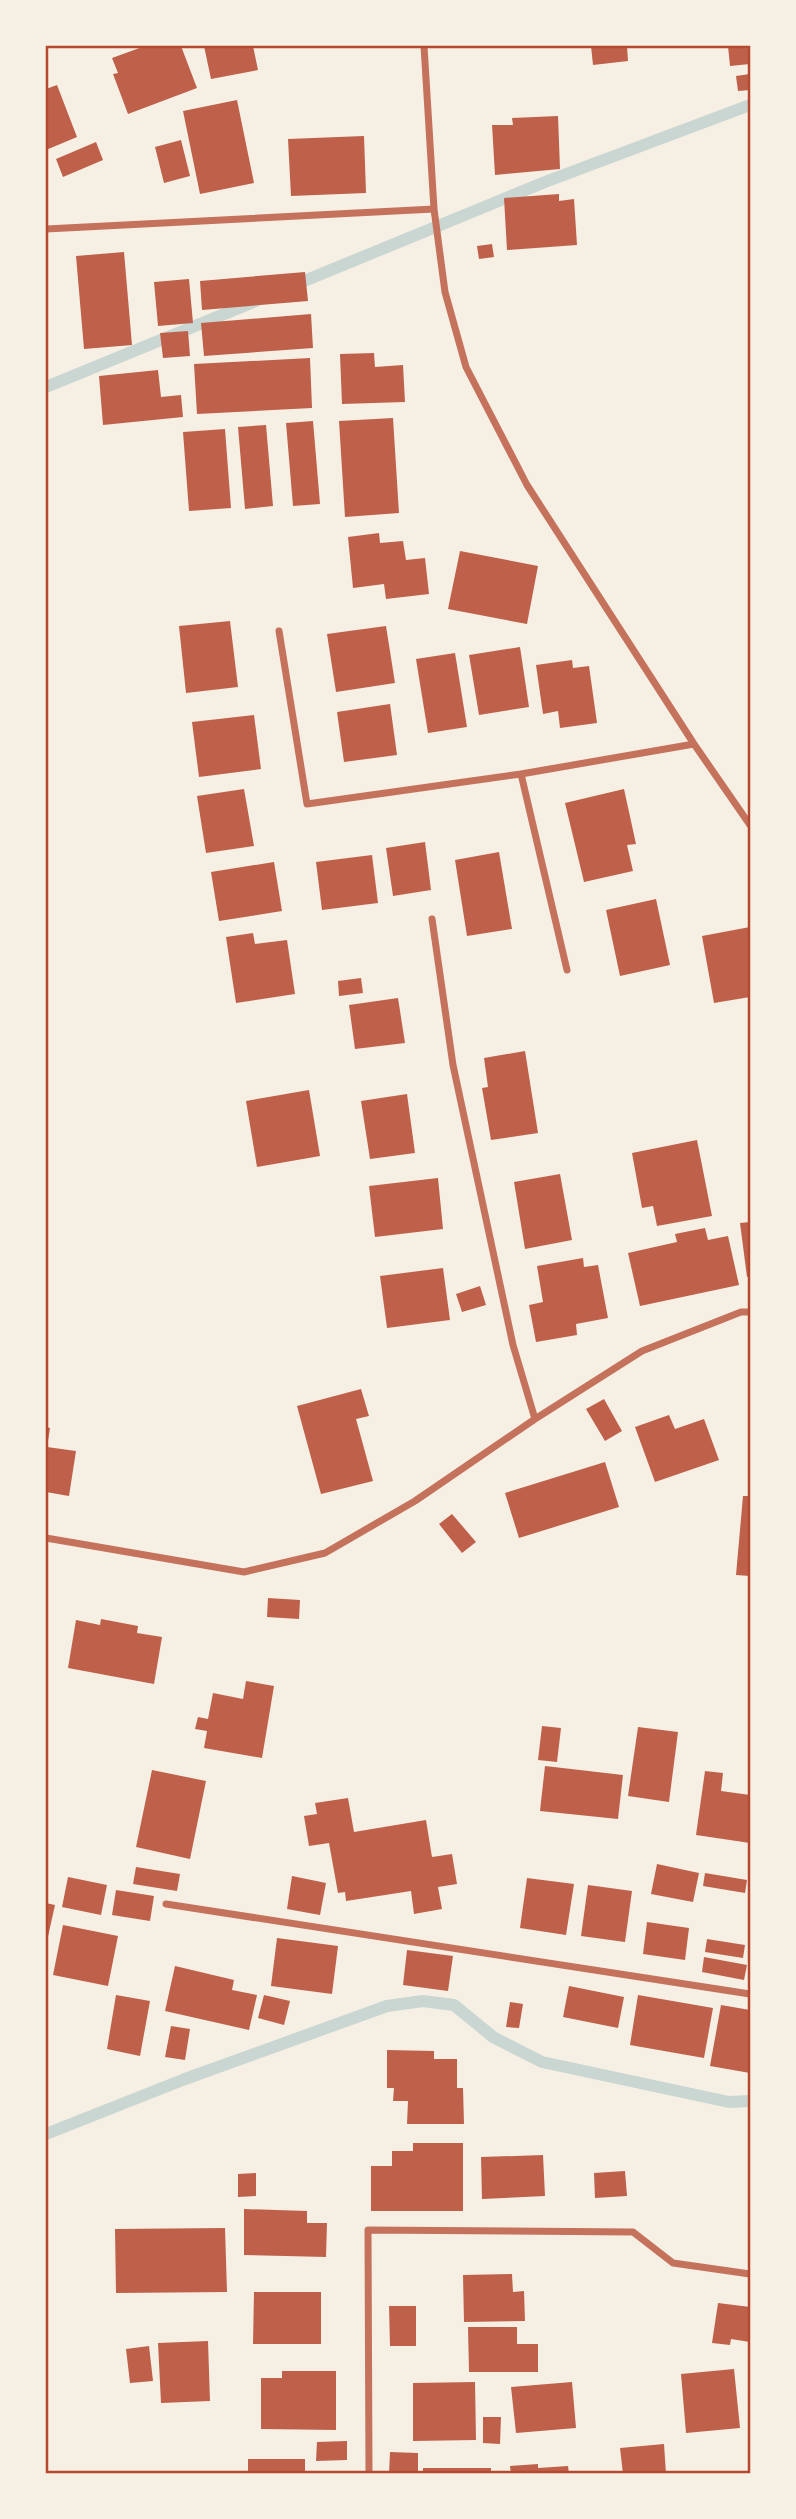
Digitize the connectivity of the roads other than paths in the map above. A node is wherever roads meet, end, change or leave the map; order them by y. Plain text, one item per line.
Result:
1 (424, 46) edge
2 (434, 209) junction
3 (46, 229) edge
4 (279, 631) dead end
5 (694, 744) junction
6 (521, 774) junction
7 (751, 825) edge
8 (432, 919) dead end
9 (567, 970) dead end
10 (751, 1312) edge
11 (535, 1419) junction
12 (46, 1538) edge
13 (166, 1904) dead end
14 (751, 1994) edge
15 (751, 2274) edge
16 (369, 2473) edge

1 - 2 street
2 - 3 street
2 - 5 street
4 - 6 street
5 - 6 street
5 - 7 street
6 - 9 street
8 - 11 street
10 - 11 street
11 - 12 street
13 - 14 street
15 - 16 street

